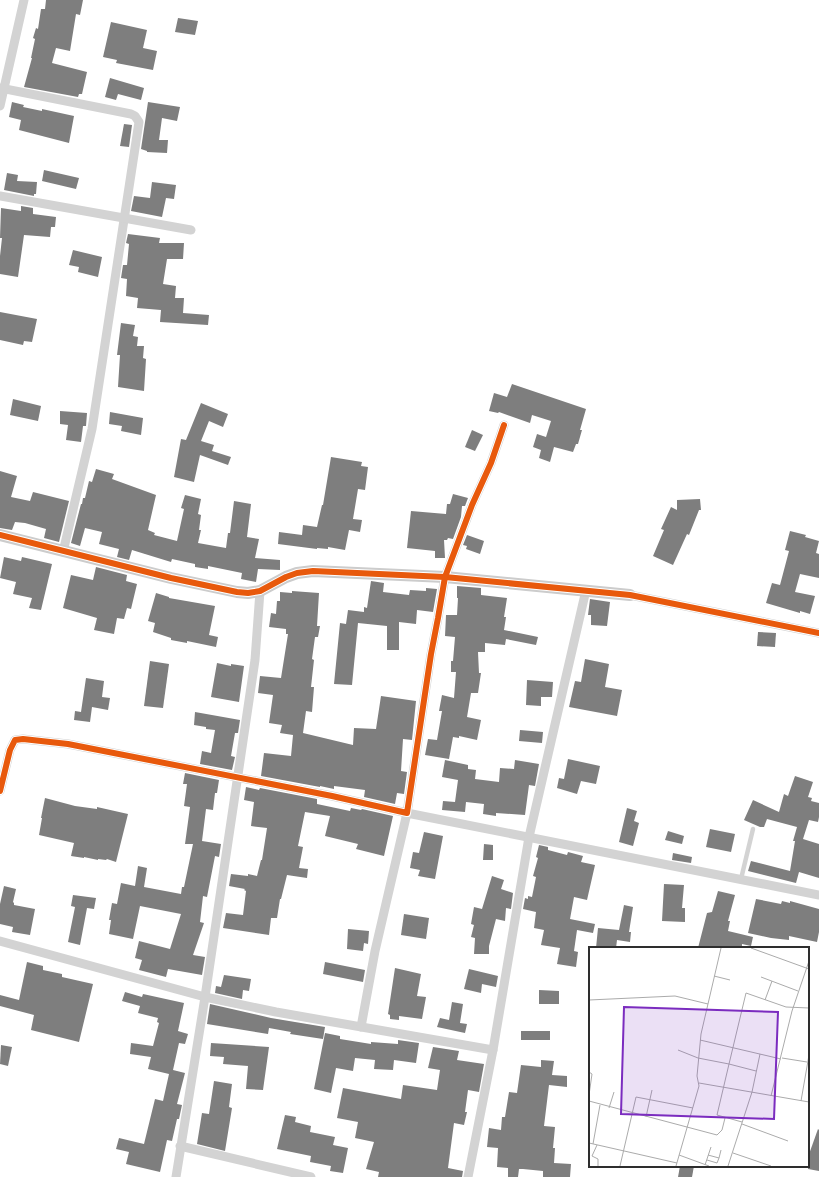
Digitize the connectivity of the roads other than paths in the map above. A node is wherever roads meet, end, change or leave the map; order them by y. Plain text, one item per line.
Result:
1 (24, 0) edge
2 (2, 89) edge
3 (0, 106) edge
4 (0, 196) edge
5 (125, 219) junction
6 (190, 230) dead end
7 (504, 425) dead end
8 (0, 535) edge
9 (63, 552) junction
10 (445, 577) junction
11 (586, 590) junction
12 (260, 591) junction
13 (630, 595) joint
14 (819, 633) edge
15 (236, 778) junction
16 (0, 791) edge
17 (407, 813) junction
18 (753, 829) dead end
19 (529, 838) junction
20 (741, 879) junction
21 (819, 895) edge
22 (0, 941) edge
23 (205, 997) junction
24 (361, 1027) junction
25 (493, 1050) junction
26 (180, 1146) junction
27 (176, 1177) edge
28 (310, 1177) edge
29 (468, 1177) edge

1 - 2 street
2 - 3 street
2 - 5 street
4 - 5 street
5 - 6 street
5 - 9 street
7 - 10 street
8 - 9 street
9 - 12 street
10 - 11 street
10 - 12 street
10 - 17 street
11 - 13 street
11 - 19 street
12 - 15 street
13 - 14 street
15 - 16 street
15 - 17 street
15 - 23 street
17 - 19 street
17 - 24 street
18 - 20 lane
19 - 20 street
19 - 25 street
20 - 21 street
22 - 23 street
23 - 24 street
23 - 26 street
24 - 25 street
25 - 29 street
26 - 27 street
26 - 28 street

